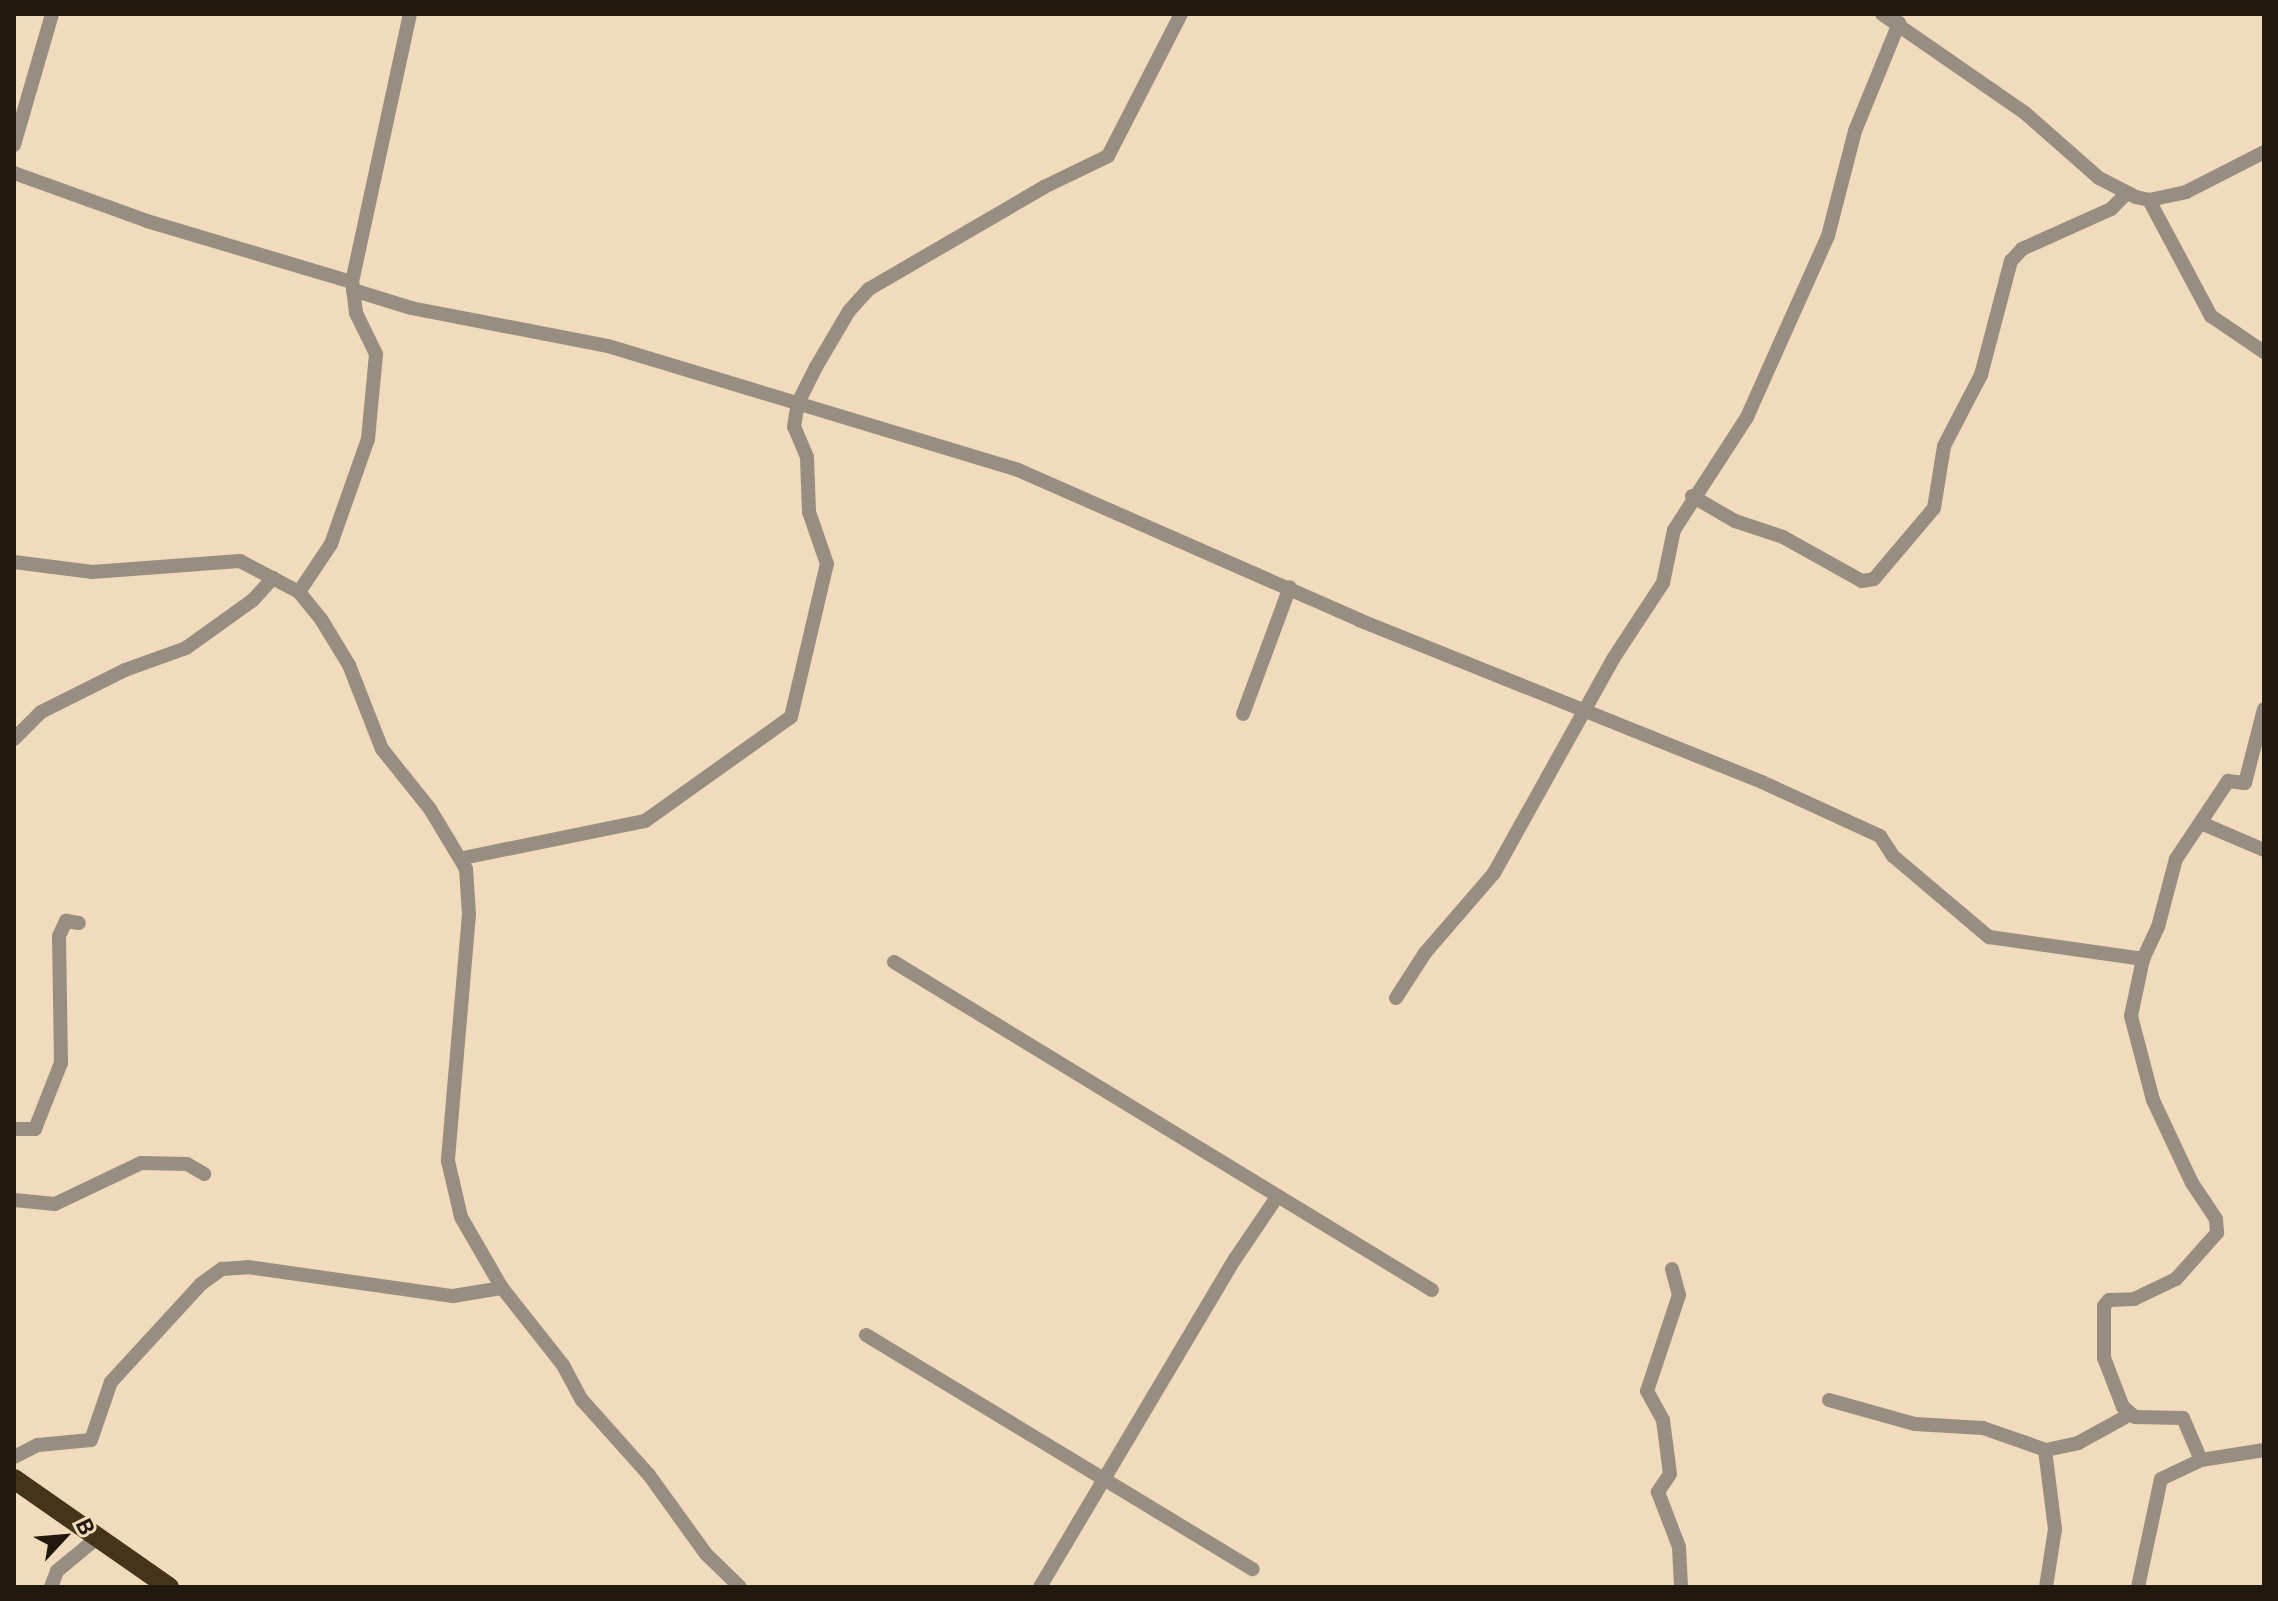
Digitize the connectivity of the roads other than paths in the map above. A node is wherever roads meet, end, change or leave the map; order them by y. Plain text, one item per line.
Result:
1 (52, 14) edge
2 (410, 14) edge
3 (1181, 14) edge
4 (1882, 14) edge
5 (1899, 23) junction
6 (14, 145) edge
7 (2264, 152) edge
8 (14, 173) edge
9 (2127, 193) junction
10 (2149, 200) junction
11 (352, 286) junction
12 (2264, 352) edge
13 (798, 403) junction
14 (1692, 496) junction
15 (14, 562) edge
16 (273, 578) junction
17 (1290, 587) junction
18 (299, 592) junction
19 (2264, 709) edge
20 (1585, 711) junction
21 (1243, 714) dead end
22 (14, 739) edge
23 (2201, 823) junction
24 (2264, 850) edge
25 (463, 858) junction
26 (79, 923) dead end
27 (2143, 959) junction
28 (894, 962) dead end
29 (1396, 998) dead end
30 (14, 1129) edge
31 (204, 1174) dead end
32 (1277, 1197) junction
33 (14, 1200) edge
34 (1672, 1269) dead end
35 (502, 1288) junction
36 (1432, 1290) dead end
37 (866, 1335) dead end
38 (1829, 1400) dead end
39 (2129, 1415) junction
40 (2045, 1450) junction
41 (2264, 1450) edge
42 (14, 1457) edge
43 (2201, 1460) junction
44 (14, 1479) edge
45 (1104, 1479) junction
46 (97, 1538) junction
47 (1253, 1569) dead end
48 (51, 1587) edge
49 (169, 1587) edge
50 (740, 1587) edge
51 (1040, 1587) edge
52 (1681, 1587) edge
53 (2046, 1587) edge
54 (2138, 1587) edge

1 - 6 street
2 - 11 street
3 - 13 street
4 - 5 street
5 - 9 street
5 - 14 street
7 - 10 street
8 - 11 street
9 - 10 street
9 - 14 street
10 - 12 street
11 - 13 street
11 - 18 street
13 - 17 street
13 - 25 street
14 - 20 street
15 - 16 street
16 - 18 street
16 - 22 street
17 - 20 street
17 - 21 street
18 - 25 street
19 - 23 street
20 - 27 street
20 - 29 street
23 - 24 street
23 - 27 street
25 - 35 street
26 - 30 street
27 - 39 street
28 - 32 street
31 - 33 street
32 - 36 street
32 - 45 street
34 - 52 street
35 - 42 street
35 - 50 street
37 - 45 street
38 - 40 street
39 - 40 street
39 - 43 street
40 - 53 street
41 - 43 street
43 - 54 street
44 - 46 highway
45 - 47 street
45 - 51 street
46 - 48 street
46 - 49 highway

